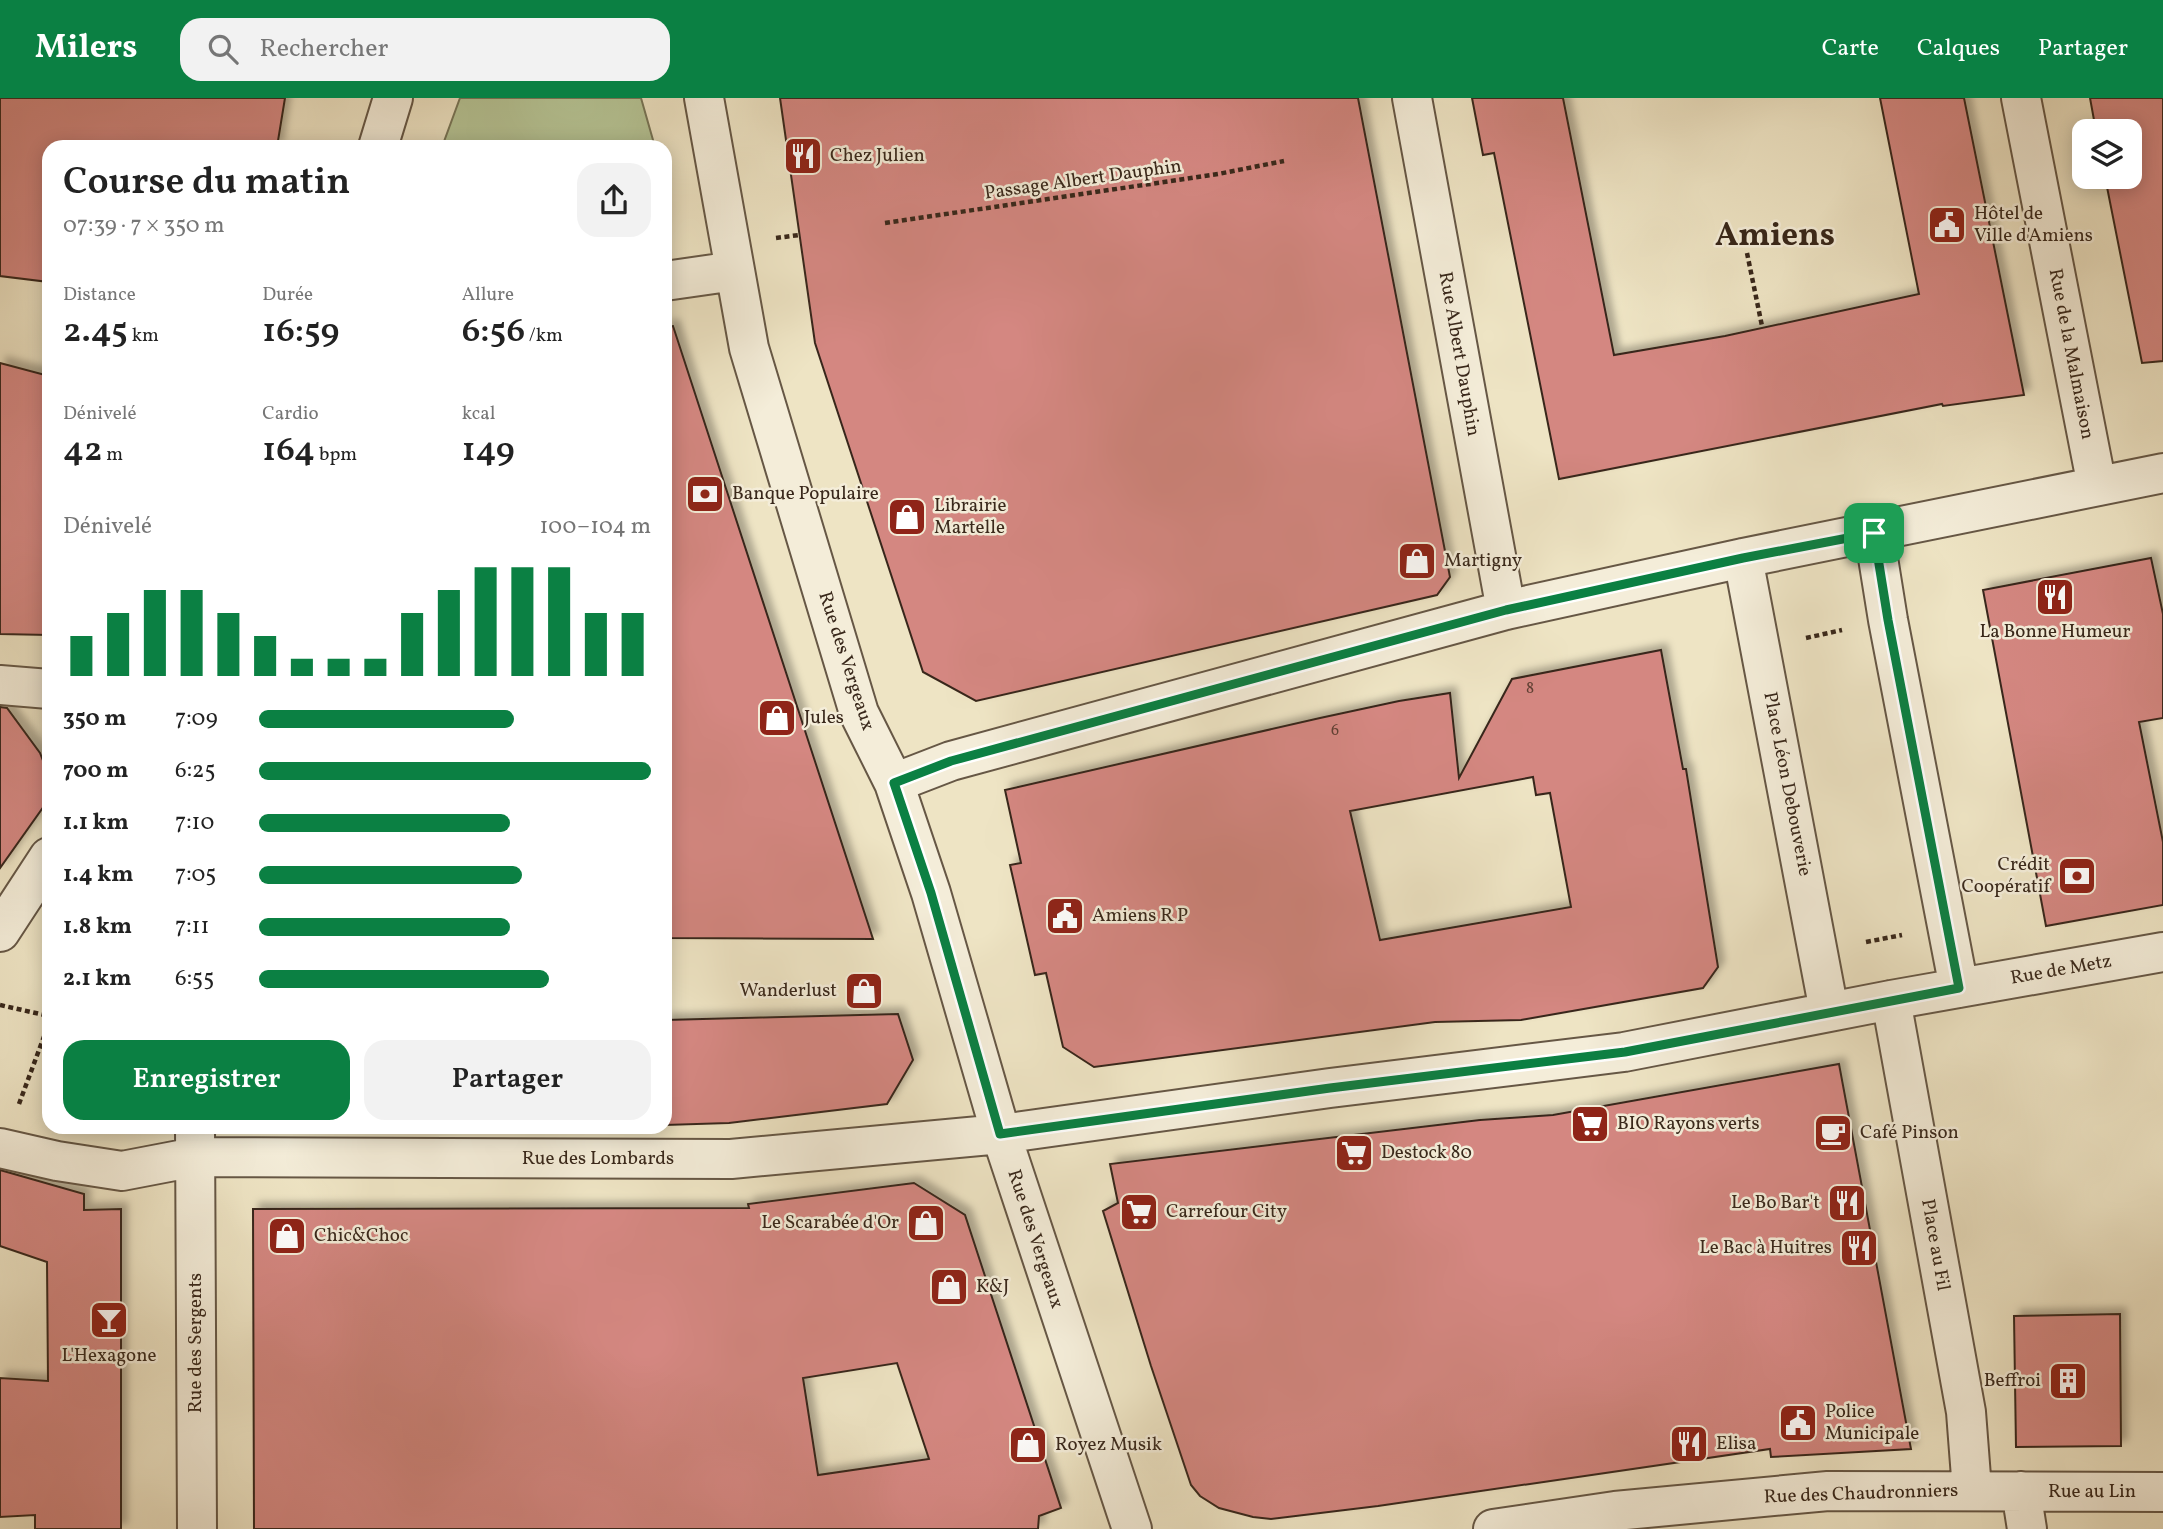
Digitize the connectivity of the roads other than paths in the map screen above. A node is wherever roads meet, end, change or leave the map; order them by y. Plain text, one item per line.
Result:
1 (393, 98) edge
2 (704, 98) edge
3 (1412, 98) edge
4 (2021, 98) edge
5 (380, 140) edge
6 (735, 271) junction
7 (672, 280) edge
8 (2163, 473) edge
9 (2098, 486) junction
10 (1874, 533) junction
11 (1743, 558) junction
12 (1506, 610) junction
13 (0, 685) edge
14 (42, 688) edge
15 (894, 783) junction
16 (42, 868) edge
17 (0, 932) edge
18 (2163, 952) edge
19 (1959, 988) junction
20 (1891, 1000) junction
21 (1829, 1011) junction
22 (1000, 1134) junction
23 (195, 1142) edge
24 (2, 1148) edge
25 (1972, 1490) junction
26 (2021, 1491) junction
27 (2163, 1492) edge
28 (197, 1529) edge
29 (1132, 1529) edge
30 (1493, 1529) edge
31 (2026, 1529) edge

1 - 5 street
2 - 6 street, Rue des Vergeaux
3 - 12 street, Rue Albert Dauphin
4 - 9 street, Rue de la Malmaison
6 - 7 street
6 - 15 street, Rue des Vergeaux
8 - 9 street
9 - 10 street
10 - 11 street
10 - 19 street
11 - 12 street
11 - 21 street, Place Léon Debouverie
12 - 15 street
13 - 14 street
15 - 22 street, Rue des Vergeaux
16 - 17 street
18 - 19 street, Rue de Metz
19 - 20 street, Rue de Metz
20 - 21 street, Rue de Metz
20 - 25 street, Place au Fil
21 - 22 street, Rue des Lombards
22 - 23 street, Rue des Lombards
22 - 29 street, Rue des Vergeaux
23 - 24 street
23 - 28 street, Rue des Sergents
25 - 26 street, Rue des Chaudronniers
25 - 30 street, Rue des Chaudronniers
26 - 27 street, Rue au Lin
26 - 31 street

